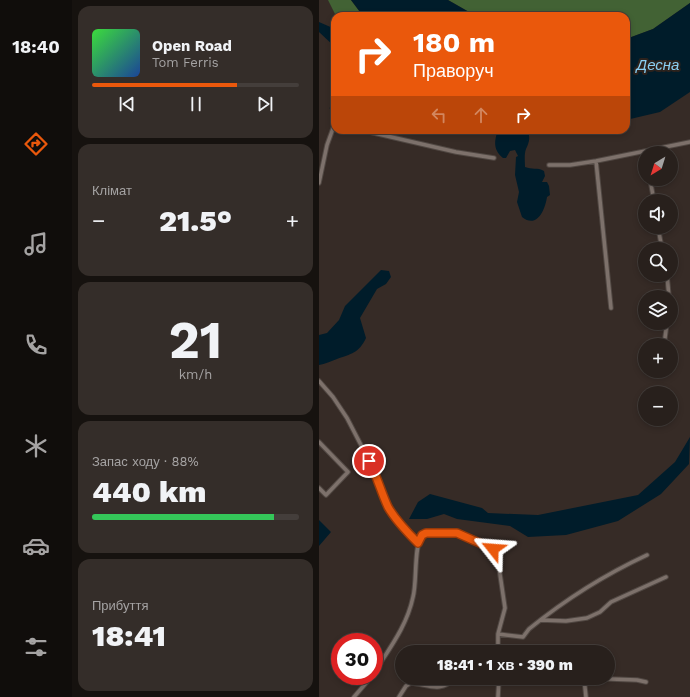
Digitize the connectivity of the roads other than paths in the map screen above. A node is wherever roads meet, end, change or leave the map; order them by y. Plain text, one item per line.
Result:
1 (331, 134) edge
2 (378, 134) edge
3 (690, 142) edge
4 (672, 146) edge
5 (638, 154) edge
6 (494, 158) dead end
7 (596, 162) junction
8 (549, 165) dead end
9 (319, 183) edge
10 (611, 308) dead end
11 (319, 382) edge
12 (319, 442) edge
13 (319, 488) edge
14 (418, 543) junction
15 (647, 555) dead end
16 (666, 577) dead end
17 (541, 620) junction
18 (498, 634) junction
19 (498, 645) edge
20 (383, 658) edge
21 (615, 679) edge
22 (646, 682) dead end
23 (364, 685) edge
24 (408, 685) edge
25 (422, 685) edge
26 (446, 685) edge
27 (499, 685) edge
28 (585, 685) edge
29 (354, 697) edge
30 (399, 697) edge
31 (498, 697) edge
32 (586, 697) edge

1 - 9 street
2 - 6 street
3 - 4 street
5 - 7 street
7 - 8 street
7 - 10 street
11 - 14 street
12 - 13 street
14 - 18 street
14 - 20 street
15 - 17 street
16 - 17 street
17 - 18 street
18 - 19 street
21 - 22 street
23 - 29 street
24 - 30 street
25 - 26 street
27 - 31 street
28 - 32 street

